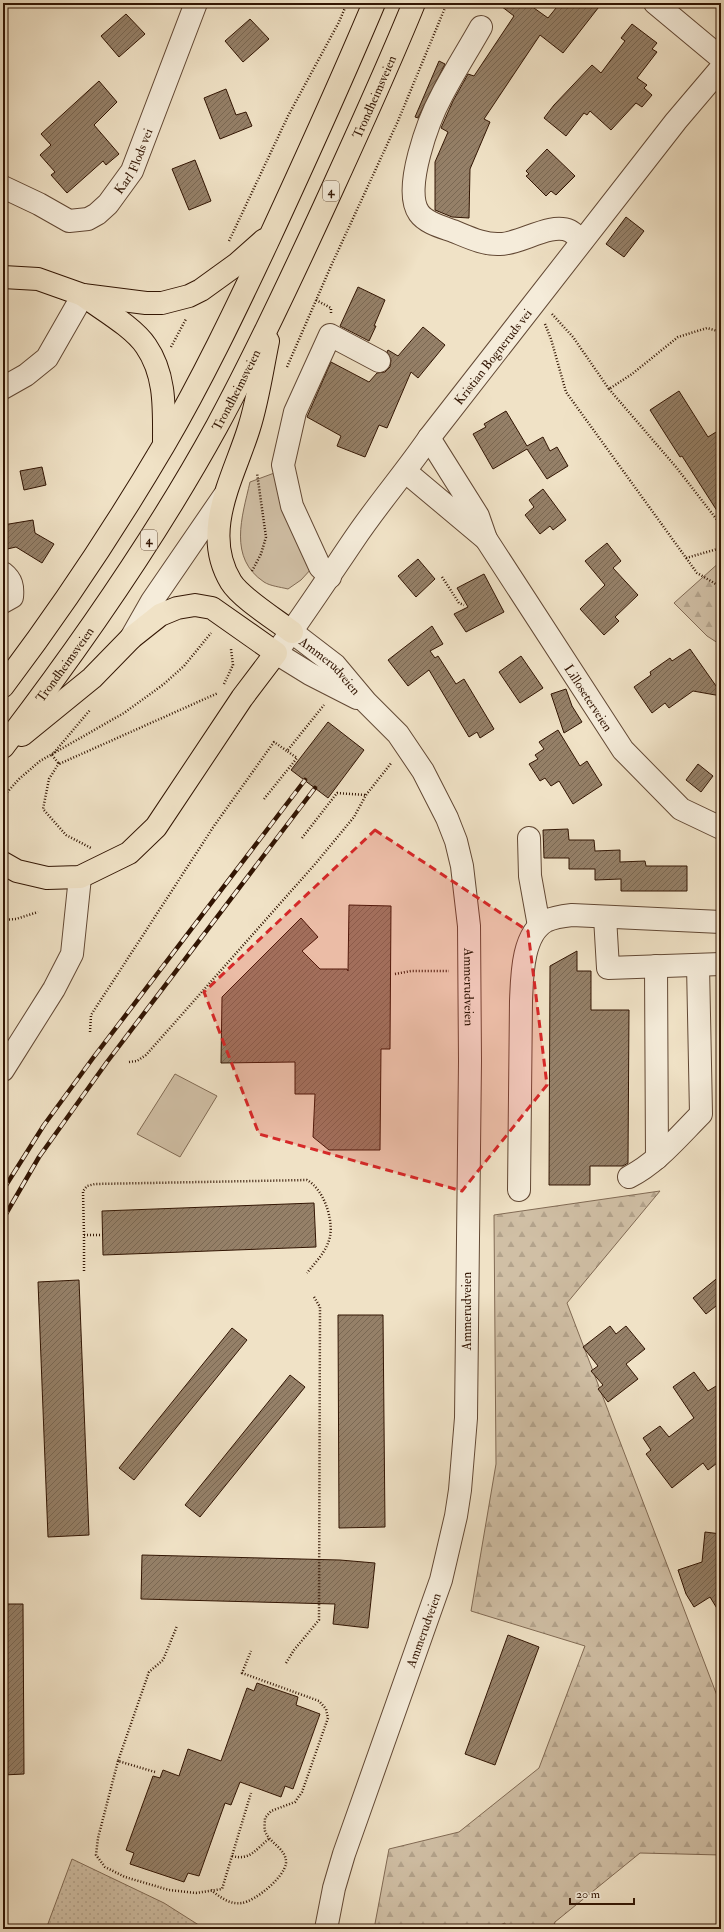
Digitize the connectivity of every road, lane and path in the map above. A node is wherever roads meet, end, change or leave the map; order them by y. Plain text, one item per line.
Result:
1 (196, 3) edge
2 (347, 3) edge
3 (374, 3) edge
4 (414, 3) edge
5 (447, 3) edge
6 (655, 3) edge
7 (481, 27) dead end
8 (721, 58) edge
9 (721, 68) edge
10 (3, 187) edge
11 (271, 234) junction
12 (582, 241) junction
13 (228, 245) dead end
14 (3, 277) edge
15 (83, 295) junction
16 (548, 311) dead end
17 (188, 315) dead end
18 (272, 319) junction
19 (544, 320) dead end
20 (721, 332) edge
21 (170, 349) dead end
22 (379, 362) dead end
23 (285, 373) dead end
24 (3, 388) edge
25 (609, 389) junction
26 (429, 438) junction
27 (164, 444) junction
28 (257, 471) dead end
29 (406, 472) junction
30 (225, 495) junction
31 (721, 525) edge
32 (486, 539) junction
33 (721, 548) edge
34 (686, 558) junction
35 (252, 571) dead end
36 (3, 574) edge
37 (330, 577) junction
38 (442, 577) dead end
39 (721, 587) edge
40 (3, 602) edge
41 (464, 605) dead end
42 (292, 632) junction
43 (212, 633) dead end
44 (131, 638) junction
45 (231, 647) dead end
46 (276, 653) junction
47 (3, 686) edge
48 (218, 693) junction
49 (214, 700) dead end
50 (327, 702) dead end
51 (366, 702) junction
52 (94, 706) dead end
53 (3, 746) edge
54 (3, 751) edge
55 (287, 751) junction
56 (52, 755) junction
57 (392, 761) dead end
58 (59, 764) junction
59 (366, 795) junction
60 (3, 796) edge
61 (264, 798) dead end
62 (721, 828) edge
63 (302, 838) dead end
64 (529, 838) dead end
65 (90, 853) dead end
66 (3, 863) edge
67 (80, 877) junction
68 (38, 912) dead end
69 (604, 917) junction
70 (3, 920) edge
71 (721, 922) edge
72 (539, 926) junction
73 (721, 964) edge
74 (698, 965) junction
75 (656, 966) junction
76 (451, 971) dead end
77 (395, 974) dead end
78 (90, 1032) dead end
79 (129, 1062) dead end
80 (3, 1070) edge
81 (657, 1158) junction
82 (629, 1178) dead end
83 (519, 1190) dead end
84 (84, 1235) junction
85 (102, 1235) dead end
86 (84, 1271) dead end
87 (307, 1273) dead end
88 (314, 1297) dead end
89 (177, 1626) dead end
90 (251, 1651) dead end
91 (286, 1663) dead end
92 (118, 1761) junction
93 (155, 1772) dead end
94 (251, 1793) dead end
95 (270, 1838) junction
96 (232, 1856) junction
97 (211, 1890) junction
98 (326, 1929) edge

1 - 10 street, Karl Flods vei
2 - 13 path
3 - 11 highway
4 - 18 highway, Trondheimsveien / 4
5 - 23 path
6 - 8 street
7 - 12 street
9 - 12 street, Kristian Bogneruds vei
11 - 15 highway
11 - 27 highway
12 - 26 street, Kristian Bogneruds vei
14 - 15 highway
15 - 24 street
15 - 27 highway
16 - 25 path
17 - 21 path
18 - 30 highway
18 - 53 highway, Trondheimsveien / 4
19 - 34 path
20 - 25 path
22 - 37 street
25 - 31 path
26 - 29 street, Kristian Bogneruds vei
26 - 32 street, Lilloseterveien
27 - 47 highway
28 - 35 path
29 - 32 street, Lilloseterveien
29 - 37 street, Kristian Bogneruds vei
30 - 42 highway
30 - 44 street
32 - 62 street, Lilloseterveien
33 - 34 path
34 - 39 path
36 - 40 street
37 - 42 street, Kristian Bogneruds vei
38 - 41 path
42 - 46 street, Kristian Bogneruds vei
42 - 51 street, Ammerudveien
43 - 56 path
44 - 46 highway
44 - 54 highway
45 - 48 path
46 - 51 street, Ammerudveien
46 - 67 highway
48 - 49 path
48 - 58 path
50 - 55 path
51 - 98 street, Ammerudveien
52 - 56 path
55 - 61 path
55 - 78 path
56 - 58 path
56 - 60 path
57 - 59 path
58 - 65 path
59 - 63 path
59 - 79 path
64 - 72 street
66 - 67 highway
67 - 80 street
68 - 70 path
69 - 71 street
69 - 72 street
69 - 75 street
72 - 83 street
73 - 74 street
74 - 75 street
74 - 81 street
75 - 81 street
76 - 77 path
81 - 82 street
84 - 85 path
84 - 86 path
84 - 87 path
88 - 91 path
89 - 92 path
90 - 95 path
92 - 93 path
92 - 97 path
94 - 96 path
95 - 96 path
95 - 97 path
96 - 97 path

